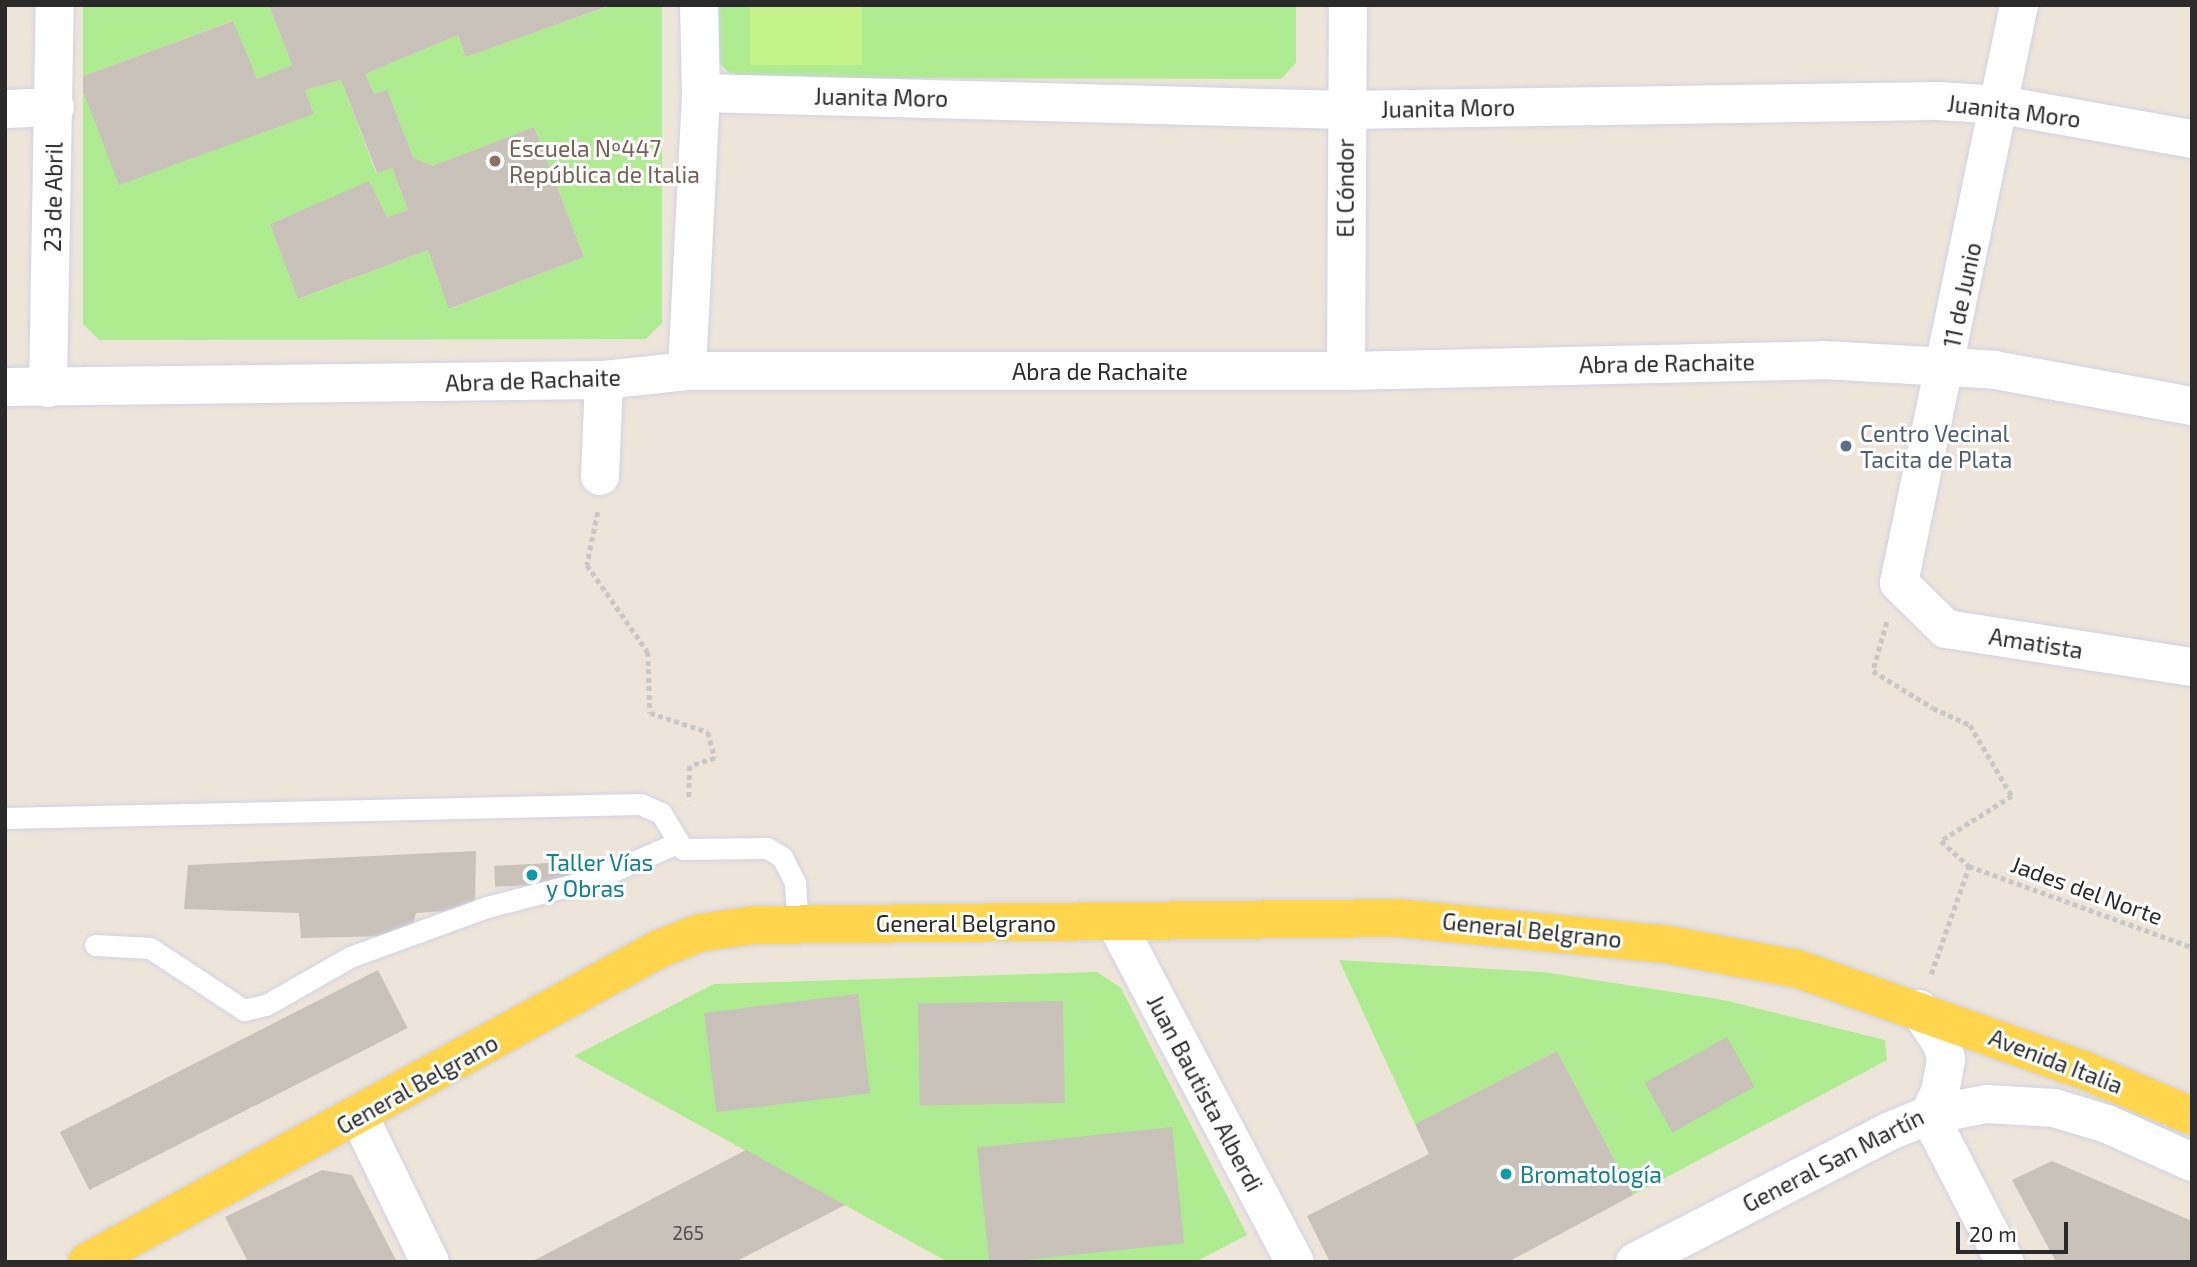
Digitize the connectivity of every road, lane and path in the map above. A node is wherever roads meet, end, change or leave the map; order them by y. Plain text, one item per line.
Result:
1 (55, 5) edge
2 (699, 5) edge
3 (1348, 5) edge
4 (2019, 5) edge
5 (701, 93) junction
6 (2001, 105) junction
7 (55, 107) junction
8 (5, 108) edge
9 (1345, 110) junction
10 (2192, 139) edge
11 (1947, 368) junction
12 (687, 371) junction
13 (1346, 371) junction
14 (604, 380) junction
15 (5, 387) edge
16 (48, 388) junction
17 (2192, 406) edge
18 (599, 493) joint
19 (1899, 583) junction
20 (2192, 667) edge
21 (690, 766) dead end
22 (5, 818) edge
23 (677, 843) junction
24 (1969, 866) junction
25 (798, 922) junction
26 (1116, 923) junction
27 (95, 945) dead end
28 (2192, 947) edge
29 (1919, 1009) junction
30 (1928, 1115) junction
31 (359, 1116) junction
32 (2192, 1116) edge
33 (2192, 1162) edge
34 (86, 1262) edge
35 (430, 1262) edge
36 (1295, 1262) edge
37 (1635, 1262) edge
38 (2005, 1262) edge

1 - 7 street, 23 de Abril
2 - 5 street
3 - 9 street, El Cóndor
4 - 6 street, 11 de Junio
5 - 9 street, Juanita Moro
5 - 12 street
6 - 9 street, Juanita Moro
6 - 10 street, Juanita Moro
6 - 11 street, 11 de Junio
7 - 8 street
7 - 16 street, 23 de Abril
9 - 13 street, El Cóndor
11 - 13 street, Abra de Rachaite
11 - 17 street, Abra de Rachaite
11 - 19 street, 11 de Junio
12 - 13 street, Abra de Rachaite
12 - 14 street, Abra de Rachaite
14 - 16 street, Abra de Rachaite
14 - 18 street
15 - 16 street, Abra de Rachaite
18 - 21 path
19 - 20 street, Amatista
19 - 24 path
22 - 23 lane
23 - 25 lane
23 - 27 lane
24 - 28 path, Jades del Norte
24 - 29 path
25 - 26 main road, General Belgrano
25 - 31 main road, General Belgrano
26 - 29 main road, General Belgrano
26 - 36 street, Juan Bautista Alberdi
29 - 30 street, General San Martín
29 - 32 main road, Avenida Italia
30 - 33 street, Avenida Italia
30 - 37 street, General San Martín
30 - 38 street
31 - 34 main road, General Belgrano
31 - 35 street

